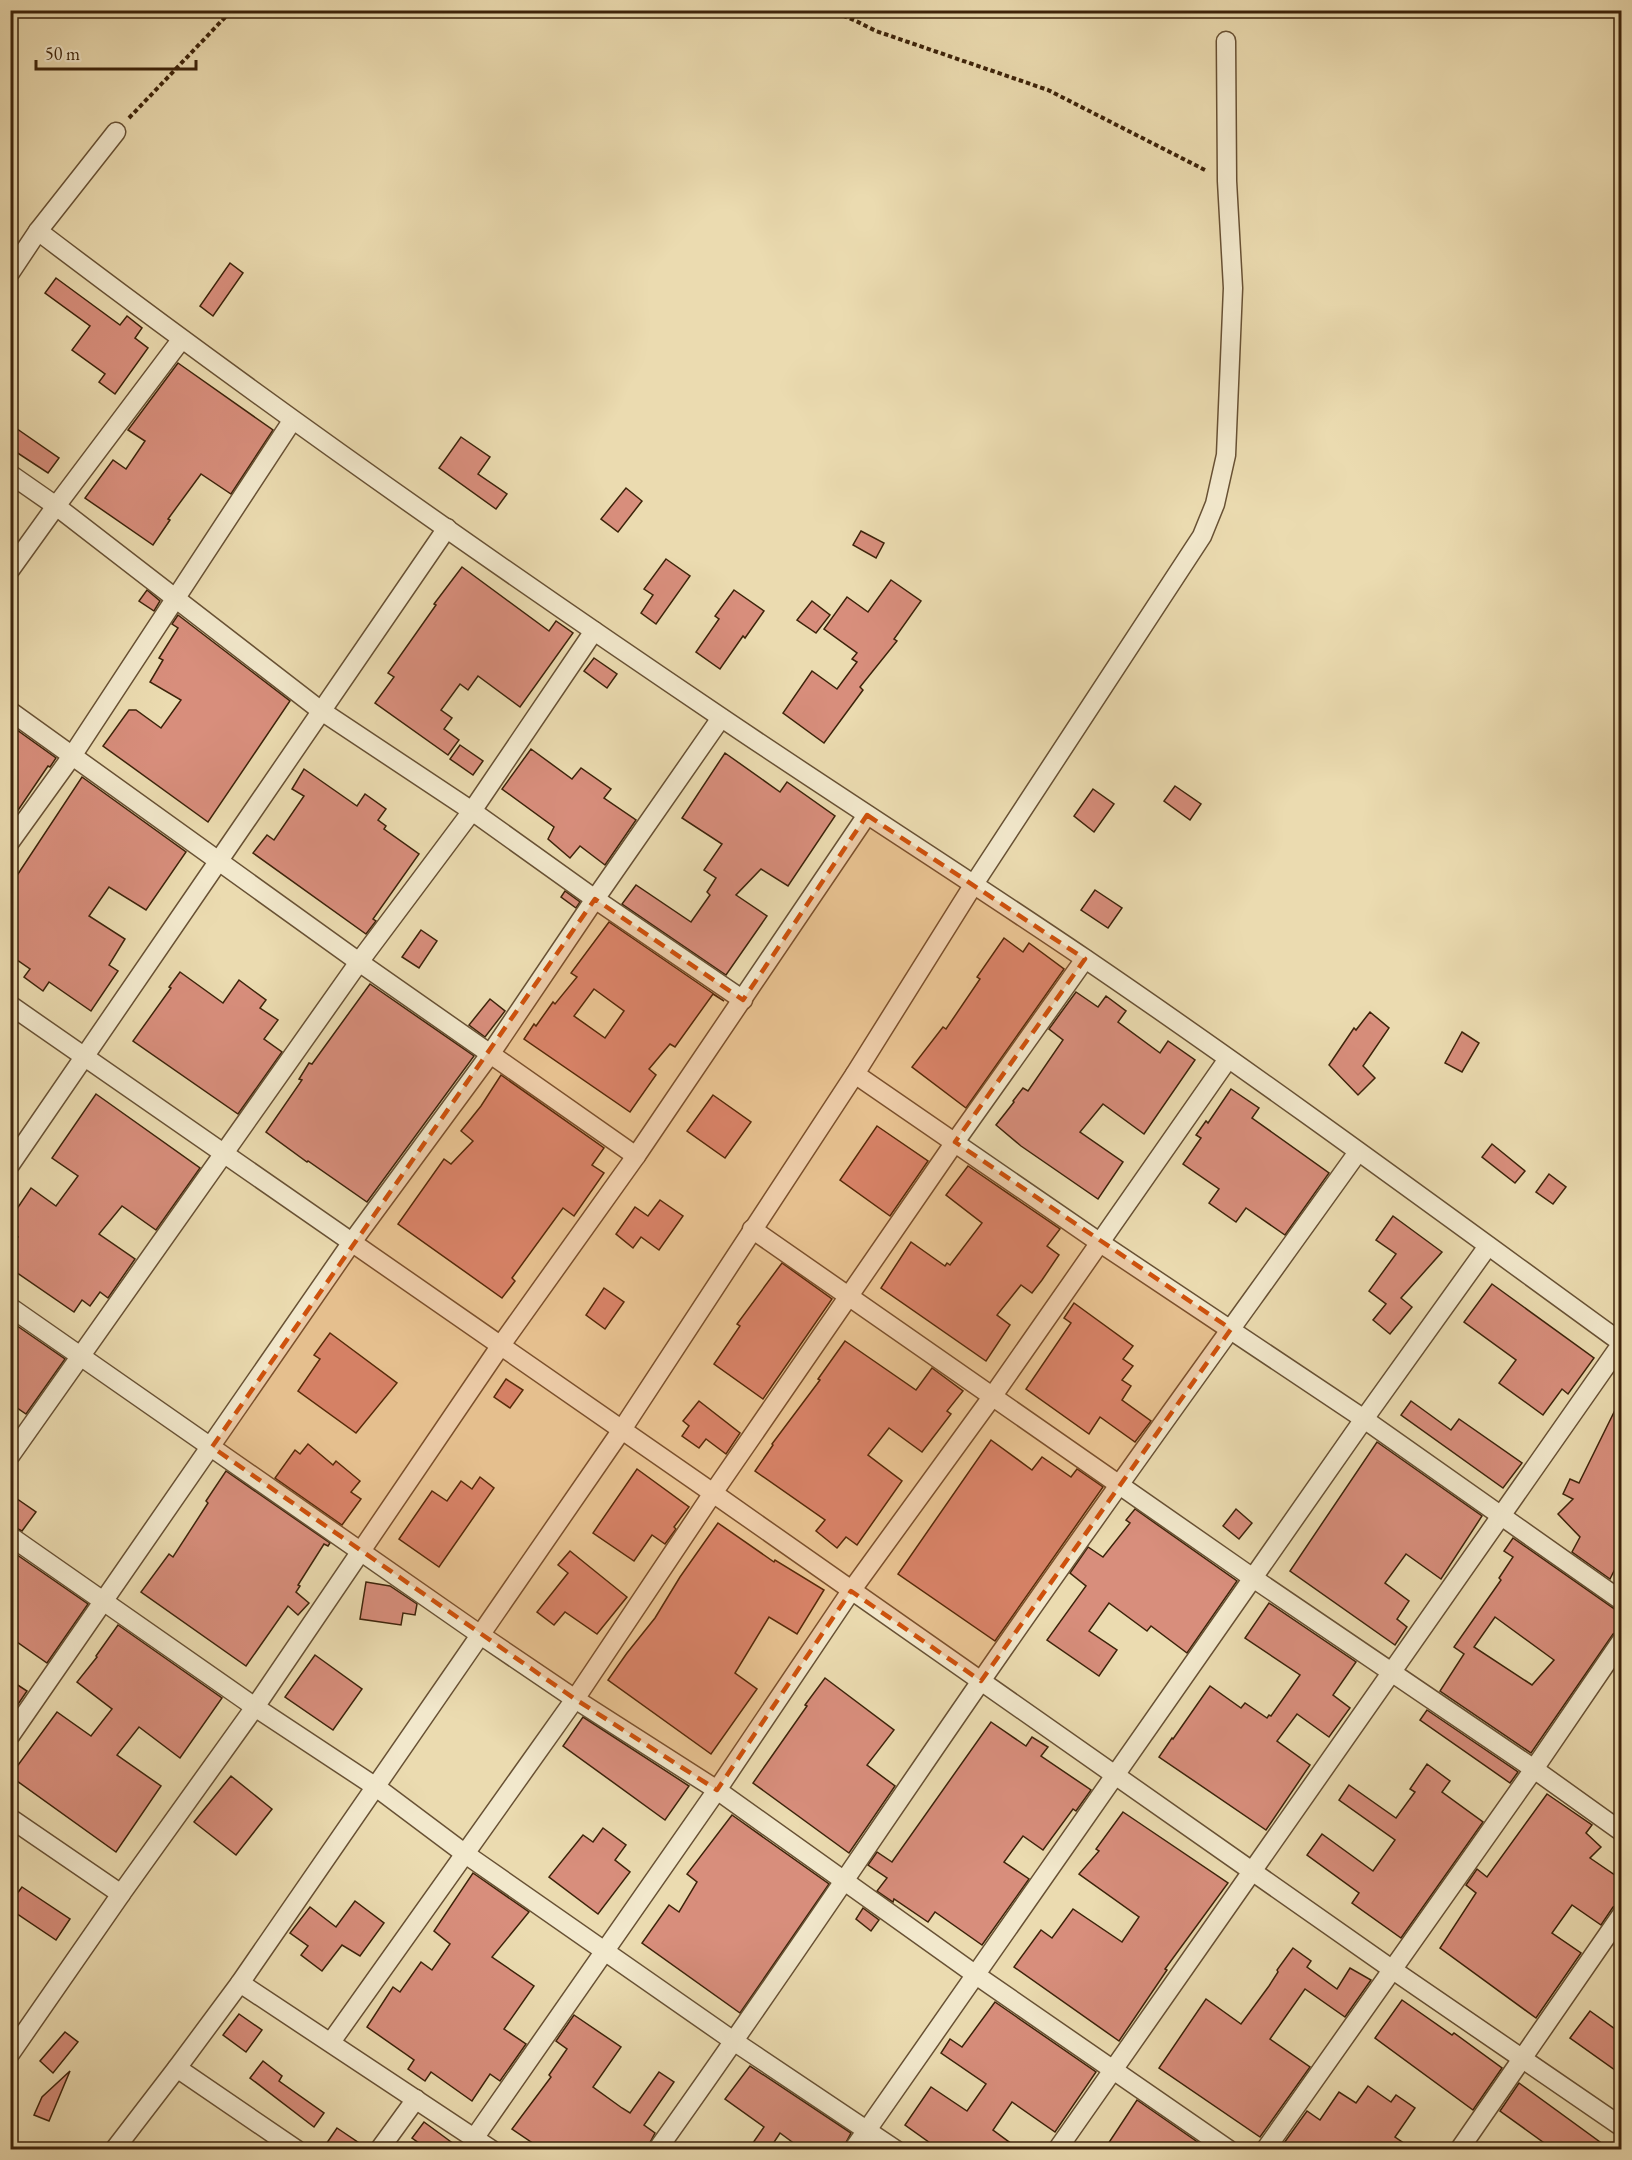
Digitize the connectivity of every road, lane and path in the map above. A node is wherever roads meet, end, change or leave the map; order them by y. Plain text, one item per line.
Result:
1 (232, 10) edge
2 (829, 10) edge
3 (1226, 41) dead end
4 (117, 132) joint
5 (1227, 181) junction
6 (38, 231) junction
7 (10, 273) edge
8 (181, 340) junction
9 (292, 421) junction
10 (10, 474) edge
11 (56, 506) junction
12 (447, 528) junction
13 (10, 570) edge
14 (175, 597) junction
15 (594, 631) junction
16 (320, 710) junction
17 (10, 711) edge
18 (722, 718) junction
19 (72, 756) junction
20 (472, 811) junction
21 (867, 815) junction
22 (10, 842) edge
23 (220, 861) junction
24 (974, 884) junction
25 (595, 899) junction
26 (1085, 959) junction
27 (359, 962) junction
28 (743, 1000) junction
29 (10, 1005) edge
30 (491, 1053) junction
31 (86, 1057) junction
32 (1228, 1059) junction
33 (855, 1074) junction
34 (955, 1142) junction
35 (1358, 1152) junction
36 (224, 1154) junction
37 (636, 1156) junction
38 (10, 1165) edge
39 (752, 1229) junction
40 (352, 1242) junction
41 (1099, 1242) junction
42 (1488, 1246) junction
43 (849, 1297) junction
44 (10, 1307) edge
45 (1231, 1329) junction
46 (501, 1346) junction
47 (80, 1355) junction
48 (992, 1397) junction
49 (1364, 1419) junction
50 (621, 1431) junction
51 (212, 1447) junction
52 (10, 1456) edge
53 (1119, 1484) junction
54 (713, 1493) junction
55 (1499, 1516) junction
56 (10, 1536) edge
57 (360, 1552) junction
58 (1253, 1578) junction
59 (851, 1590) junction
60 (105, 1601) junction
61 (1622, 1601) edge
62 (482, 1636) junction
63 (1622, 1640) edge
64 (1389, 1672) junction
65 (981, 1681) junction
66 (575, 1699) junction
67 (255, 1707) junction
68 (10, 1736) edge
69 (1534, 1770) junction
70 (1115, 1775) junction
71 (376, 1787) junction
72 (717, 1790) junction
73 (10, 1818) edge
74 (1622, 1832) edge
75 (464, 1853) junction
76 (1252, 1871) junction
77 (845, 1881) junction
78 (121, 1894) junction
79 (1622, 1914) edge
80 (606, 1950) junction
81 (1393, 1970) junction
82 (976, 1975) junction
83 (240, 1983) junction
84 (331, 2042) junction
85 (735, 2042) junction
86 (10, 2054) edge
87 (1523, 2058) junction
88 (177, 2068) junction
89 (1112, 2069) junction
90 (416, 2099) junction
91 (1622, 2127) edge
92 (867, 2130) junction
93 (475, 2137) junction
94 (119, 2148) edge
95 (297, 2150) edge
96 (379, 2150) edge
97 (492, 2150) edge
98 (657, 2150) edge
99 (854, 2150) edge
100 (896, 2150) edge
101 (1057, 2150) edge
102 (1230, 2150) edge
103 (1265, 2150) edge
104 (1459, 2150) edge

1 - 4 path
2 - 5 path
3 - 5 street
4 - 6 street
5 - 24 street
6 - 7 street
6 - 8 street
8 - 9 street
8 - 11 street
9 - 12 street
9 - 14 street
10 - 11 street
11 - 13 street
11 - 14 street
12 - 15 street
12 - 16 street
14 - 16 street
14 - 19 street
15 - 18 street
15 - 20 street
16 - 20 street
16 - 23 street
17 - 19 street
18 - 21 street
18 - 25 street
19 - 22 street
19 - 23 street
20 - 25 street
20 - 27 street
21 - 24 street
21 - 28 street
23 - 27 street
23 - 31 street
24 - 26 street
24 - 33 street
25 - 28 street
25 - 30 street
26 - 32 street
26 - 34 street
27 - 30 street
27 - 36 street
28 - 37 street
29 - 31 street
30 - 37 street
30 - 40 street
31 - 36 street
31 - 38 street
32 - 35 street
32 - 41 street
33 - 34 street
33 - 39 street
34 - 41 street
34 - 43 street
35 - 42 street
35 - 45 street
36 - 40 street
36 - 47 street
37 - 46 street
39 - 43 street
39 - 50 street
40 - 46 street
40 - 51 street
41 - 45 street
41 - 48 street
42 - 49 street
42 - 55 street
43 - 48 street
43 - 54 street
44 - 47 street
45 - 49 street
45 - 53 street
46 - 50 street
46 - 57 street
47 - 51 street
47 - 52 street
48 - 53 street
48 - 59 street
49 - 55 street
49 - 58 street
50 - 54 street
50 - 62 street
51 - 57 street
51 - 60 street
53 - 58 street
53 - 65 street
54 - 59 street
54 - 66 street
55 - 61 street
55 - 64 street
56 - 60 street
57 - 62 street
57 - 67 street
58 - 64 street
58 - 70 street
59 - 65 street
59 - 72 street
60 - 67 street
60 - 68 street
62 - 66 street
62 - 71 street
63 - 69 street
64 - 69 street
64 - 76 street
65 - 70 street
65 - 77 street
66 - 72 street
66 - 75 street
67 - 71 street
67 - 78 street
69 - 74 street
69 - 81 street
70 - 76 street
70 - 82 street
71 - 75 street
71 - 83 street
72 - 77 street
72 - 80 street
73 - 78 street
75 - 80 street
75 - 84 street
76 - 81 street
76 - 89 street
77 - 82 street
77 - 85 street
78 - 86 street
79 - 87 street
80 - 85 street
80 - 93 street
81 - 87 street
81 - 103 street
82 - 89 street
82 - 92 street
83 - 84 street
83 - 88 street
84 - 90 street
85 - 92 street
85 - 98 street
87 - 91 street
87 - 104 street
88 - 94 street
88 - 95 street
89 - 101 street
89 - 102 street
90 - 93 street
90 - 96 street
92 - 99 street
92 - 100 street
93 - 97 street

